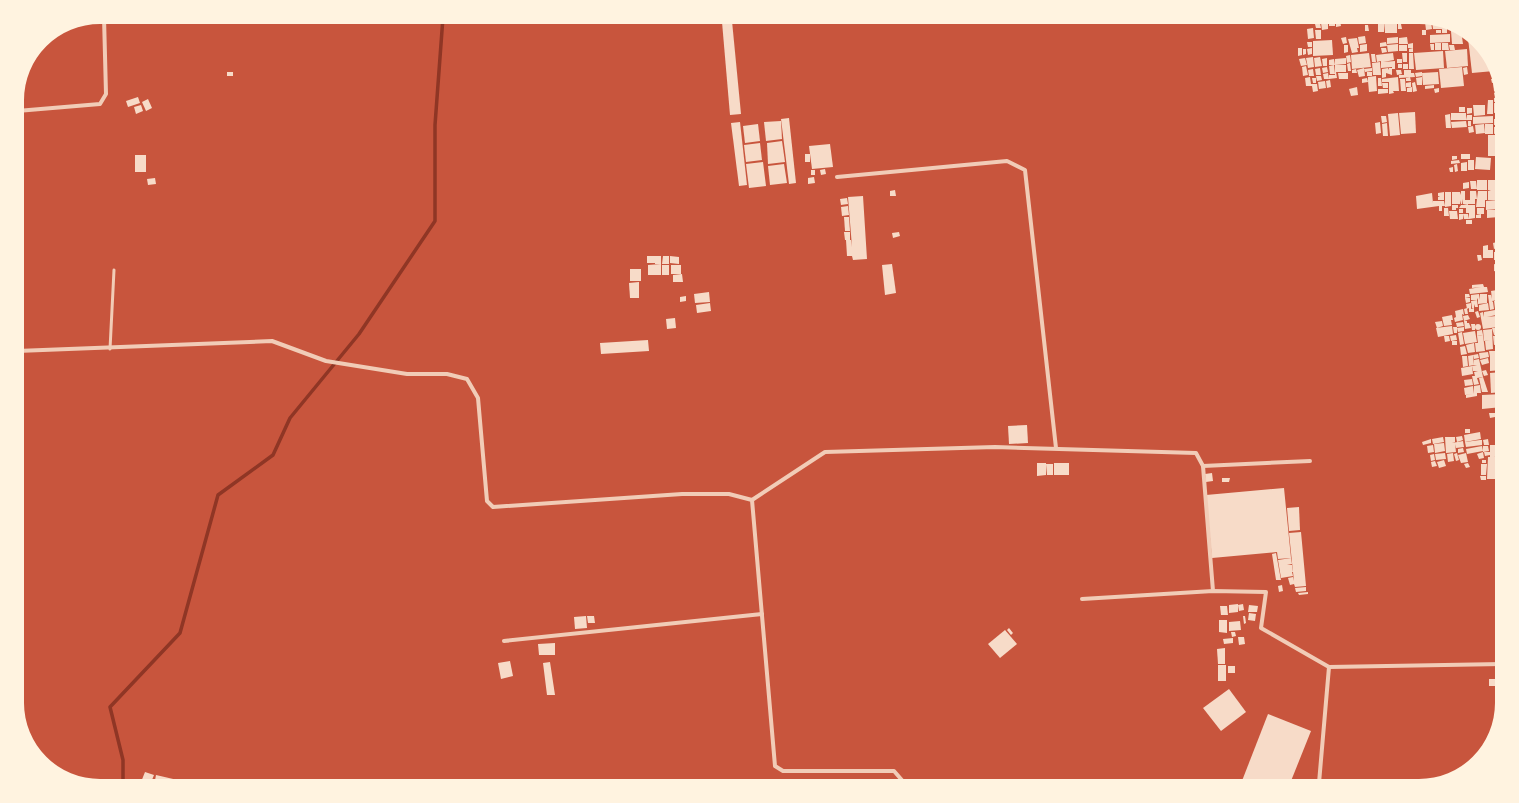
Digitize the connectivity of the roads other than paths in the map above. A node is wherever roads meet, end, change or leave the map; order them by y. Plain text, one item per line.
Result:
1 (104, 24) edge
2 (24, 110) edge
3 (837, 177) dead end
4 (114, 270) dead end
5 (110, 349) junction
6 (24, 351) edge
7 (1056, 448) junction
8 (1310, 461) dead end
9 (1203, 466) junction
10 (752, 500) junction
11 (1213, 591) junction
12 (1082, 599) dead end
13 (762, 614) junction
14 (504, 641) dead end
15 (1495, 664) edge
16 (1329, 667) junction
17 (901, 779) edge
18 (1319, 779) edge

1 - 2 street
3 - 7 street
4 - 5 lane
5 - 6 street
5 - 10 street
7 - 9 street
7 - 10 street
8 - 9 street
9 - 11 street
10 - 13 street
11 - 12 street
11 - 16 street
13 - 14 street
13 - 17 street
15 - 16 street
16 - 18 street

